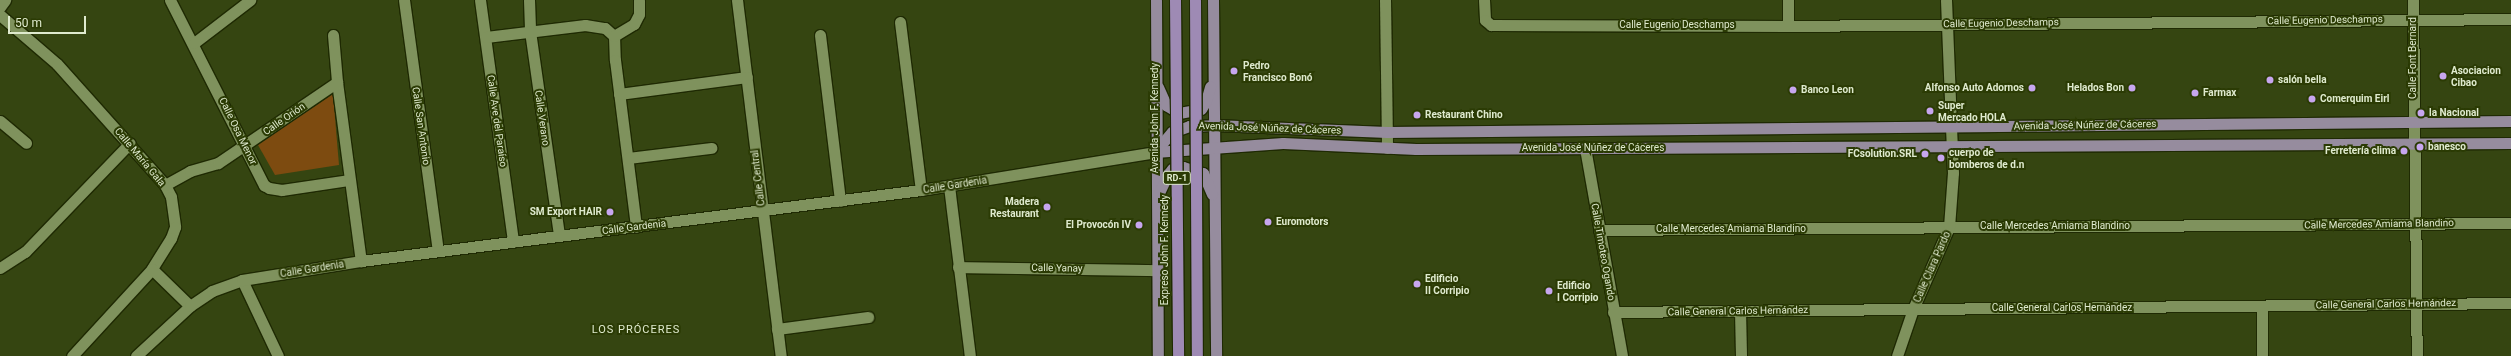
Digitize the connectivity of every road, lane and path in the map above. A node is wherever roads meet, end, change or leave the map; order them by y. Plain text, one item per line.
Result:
1 (5, 0) edge
2 (170, 0) edge
3 (250, 0) edge
4 (404, 0) edge
5 (480, 0) edge
6 (529, 0) edge
7 (639, 0) edge
8 (737, 0) edge
9 (1156, 0) edge
10 (1175, 0) edge
11 (1195, 0) edge
12 (1213, 0) edge
13 (1385, 0) edge
14 (1484, 0) edge
15 (1788, 0) edge
16 (1946, 0) edge
17 (2413, 0) edge
18 (0, 7) edge
19 (0, 15) edge
20 (2511, 19) edge
21 (2413, 20) junction
22 (900, 22) dead end
23 (1947, 24) junction
24 (1788, 26) junction
25 (530, 31) junction
26 (333, 35) dead end
27 (820, 35) dead end
28 (614, 36) junction
29 (486, 37) junction
30 (194, 43) junction
31 (1214, 72) junction
32 (747, 77) junction
33 (1155, 77) junction
34 (337, 82) junction
35 (619, 94) junction
36 (0, 121) edge
37 (2511, 121) edge
38 (2414, 122) junction
39 (1214, 125) junction
40 (1951, 127) junction
41 (1387, 132) junction
42 (2511, 142) edge
43 (26, 143) dead end
44 (130, 143) junction
45 (2414, 143) junction
46 (245, 145) junction
47 (1951, 146) junction
48 (711, 148) dead end
49 (1214, 148) junction
50 (1386, 148) junction
51 (1585, 148) junction
52 (1155, 152) junction
53 (628, 158) junction
54 (349, 180) junction
55 (165, 185) junction
56 (949, 186) junction
57 (921, 190) junction
58 (840, 201) junction
59 (1156, 202) junction
60 (1215, 206) junction
61 (762, 212) junction
62 (2511, 223) edge
63 (2416, 224) junction
64 (636, 227) junction
65 (1949, 227) junction
66 (1599, 230) junction
67 (559, 236) junction
68 (514, 242) junction
69 (438, 252) junction
70 (361, 261) junction
71 (958, 267) junction
72 (0, 268) edge
73 (152, 268) junction
74 (1157, 270) junction
75 (242, 280) junction
76 (2511, 303) edge
77 (2416, 304) junction
78 (190, 306) junction
79 (2262, 306) junction
80 (1913, 309) junction
81 (1740, 311) junction
82 (1613, 312) junction
83 (868, 317) dead end
84 (777, 329) junction
85 (72, 356) edge
86 (136, 356) edge
87 (278, 356) edge
88 (781, 356) edge
89 (970, 356) edge
90 (1158, 356) edge
91 (1178, 356) edge
92 (1198, 356) edge
93 (1216, 356) edge
94 (1622, 356) edge
95 (1741, 356) edge
96 (1897, 356) edge
97 (2262, 356) edge
98 (2417, 356) edge

1 - 18 street
2 - 30 street, Calle Osa Menor
3 - 30 street
4 - 69 street, Calle San Antonio
5 - 29 street, Calle Ave del Paraíso
6 - 25 street, Calle Verano
7 - 28 street
8 - 32 street, Calle Central
9 - 33 main road, Avenida John F. Kennedy
10 - 91 highway, Expreso John F. Kennedy / RD-1, bridge
11 - 92 highway, RD-1, bridge
12 - 31 main road
13 - 41 street
14 - 24 street, Calle Eugenio Deschamps
15 - 24 street
16 - 23 street, Calle Clara Pardo
17 - 21 street, Calle Font Bernard
19 - 44 street, Calle María Gala
20 - 21 street, Calle Eugenio Deschamps
21 - 23 street, Calle Eugenio Deschamps
21 - 38 street, Calle Font Bernard
22 - 57 street
23 - 24 street, Calle Eugenio Deschamps
23 - 40 street, Calle Clara Pardo
25 - 28 street
25 - 29 street
25 - 67 street, Calle Verano
26 - 34 street
27 - 58 street
28 - 35 street
29 - 68 street, Calle Ave del Paraíso
30 - 46 street, Calle Osa Menor
31 - 33 main road
31 - 39 main road
32 - 35 street
32 - 61 street, Calle Central
33 - 52 main road, Avenida John F. Kennedy
34 - 46 street, Calle Orión
34 - 54 street
35 - 53 street
36 - 43 street
37 - 38 main road, Avenida José Núñez de Cáceres
38 - 40 main road, Avenida José Núñez de Cáceres
38 - 45 street, Calle Font Bernard
39 - 41 main road, Avenida José Núñez de Cáceres
39 - 49 main road
39 - 52 main road, Avenida José Núñez de Cáceres
40 - 41 main road, Avenida José Núñez de Cáceres
40 - 47 street, Calle Clara Pardo
41 - 50 street
42 - 45 main road, Avenida José Núñez de Cáceres
44 - 55 street, Calle María Gala
44 - 72 street
45 - 47 main road, Avenida José Núñez de Cáceres
45 - 63 street, Calle Font Bernard
46 - 54 street, Calle Osa Menor
46 - 55 street, Calle Orión
47 - 51 main road, Avenida José Núñez de Cáceres
47 - 65 street, Calle Clara Pardo
48 - 53 street
49 - 50 main road, Avenida José Núñez de Cáceres
49 - 52 main road, Avenida José Núñez de Cáceres
49 - 60 main road
50 - 51 main road, Avenida José Núñez de Cáceres
51 - 66 street, Calle Timoteo Ogando
52 - 56 street, Calle Gardenia
52 - 59 main road, Avenida John F. Kennedy
53 - 64 street
54 - 70 street
55 - 73 street, Calle María Gala
56 - 57 street, Calle Gardenia
56 - 71 street
57 - 58 street, Calle Gardenia
58 - 61 street, Calle Gardenia
59 - 60 main road
59 - 74 main road, Avenida John F. Kennedy
60 - 93 main road
61 - 64 street, Calle Gardenia
61 - 84 street, Calle Central
62 - 63 street, Calle Mercedes Amiama Blandino
63 - 65 street, Calle Mercedes Amiama Blandino
63 - 77 street, Calle Font Bernard
64 - 67 street, Calle Gardenia
65 - 66 street, Calle Mercedes Amiama Blandino
65 - 80 street, Calle Clara Pardo
66 - 82 street, Calle Timoteo Ogando
67 - 68 street, Calle Gardenia
68 - 69 street, Calle Gardenia
69 - 70 street, Calle Gardenia
70 - 75 street, Calle Gardenia
71 - 74 street, Calle Yanay
71 - 89 street
73 - 78 street
73 - 85 street, Calle María Gala
74 - 90 main road, Avenida John F. Kennedy
75 - 78 street, Calle Gardenia
75 - 87 street
76 - 77 street, Calle General Carlos Hernández
77 - 79 street, Calle General Carlos Hernández
77 - 98 street, Calle Font Bernard
78 - 86 street, Calle Gardenia
79 - 80 street, Calle General Carlos Hernández
79 - 97 street
80 - 81 street, Calle General Carlos Hernández
80 - 96 street, Calle Clara Pardo
81 - 82 street, Calle General Carlos Hernández
81 - 95 street
82 - 94 street, Calle Timoteo Ogando
83 - 84 street
84 - 88 street, Calle Central

